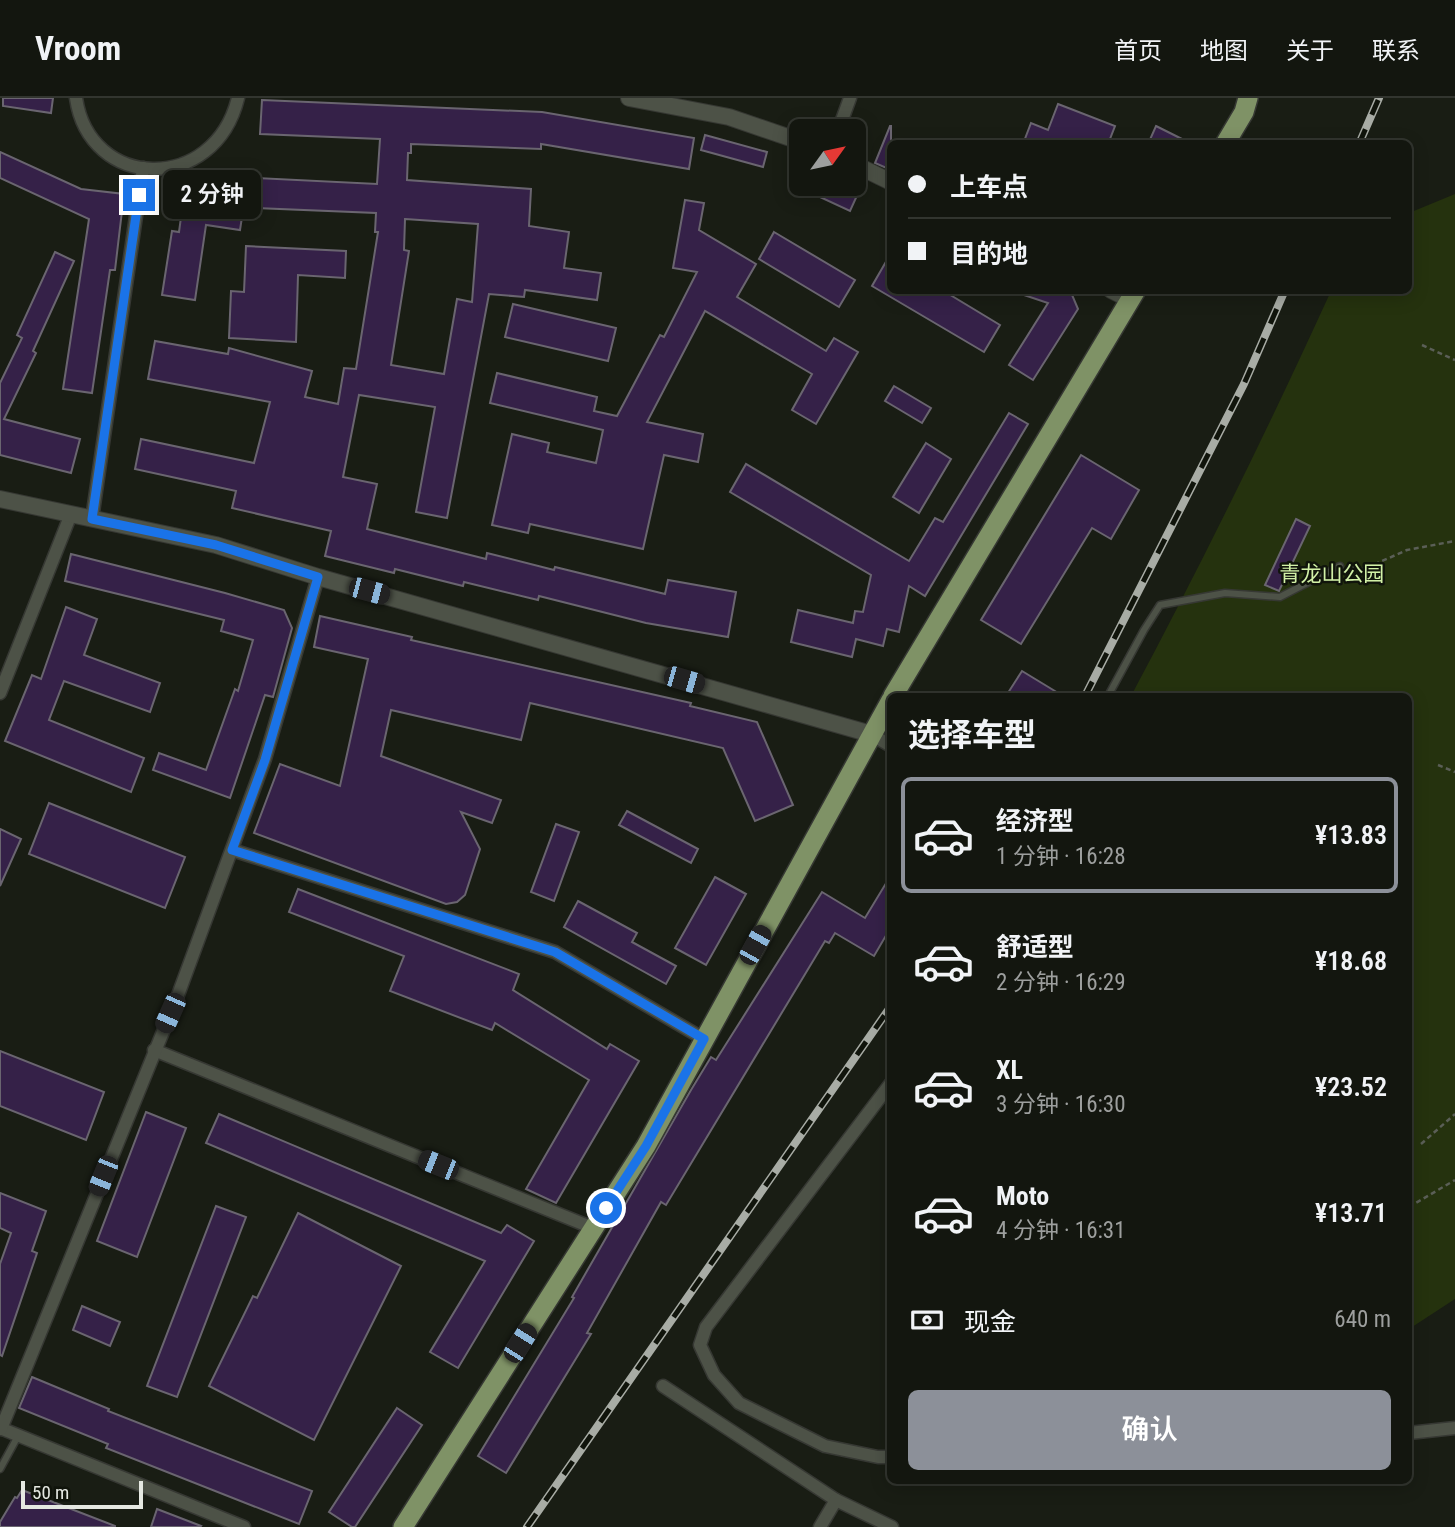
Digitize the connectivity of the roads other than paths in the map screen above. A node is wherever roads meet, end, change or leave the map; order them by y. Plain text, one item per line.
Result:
1 (76, 98) edge
2 (238, 98) edge
3 (629, 98) edge
4 (850, 98) edge
5 (1248, 98) edge
6 (842, 119) edge
7 (789, 138) edge
8 (1227, 140) edge
9 (143, 168) junction
10 (866, 170) edge
11 (887, 180) edge
12 (1134, 295) edge
13 (0, 499) edge
14 (71, 514) junction
15 (92, 519) junction
16 (1340, 566) road end
17 (318, 577) junction
18 (0, 693) edge
19 (895, 693) edge
20 (1110, 693) edge
21 (887, 707) edge
22 (871, 734) junction
23 (887, 744) edge
24 (232, 850) junction
25 (704, 1039) junction
26 (154, 1050) junction
27 (887, 1088) edge
28 (593, 1228) junction
29 (663, 1386) dead end
30 (1455, 1428) edge
31 (1, 1429) edge
32 (1412, 1433) edge
33 (18, 1436) junction
34 (887, 1457) edge
35 (0, 1469) edge
36 (836, 1500) junction
37 (244, 1527) edge
38 (403, 1527) edge
39 (820, 1527) edge
40 (892, 1527) edge

1 - 9 street
2 - 9 street
3 - 7 street
4 - 6 street
5 - 8 main road
9 - 15 street
10 - 11 street
12 - 19 main road
13 - 14 street
14 - 15 street
14 - 18 street
15 - 17 street
16 - 20 lane
17 - 22 street
17 - 24 street
21 - 22 main road
22 - 23 street
22 - 25 main road
24 - 25 street
24 - 26 street
25 - 28 main road
26 - 28 street
26 - 31 street
27 - 34 street
28 - 38 main road
29 - 36 street
30 - 32 street
31 - 33 street
33 - 35 lane
33 - 37 street
36 - 39 street
36 - 40 street

